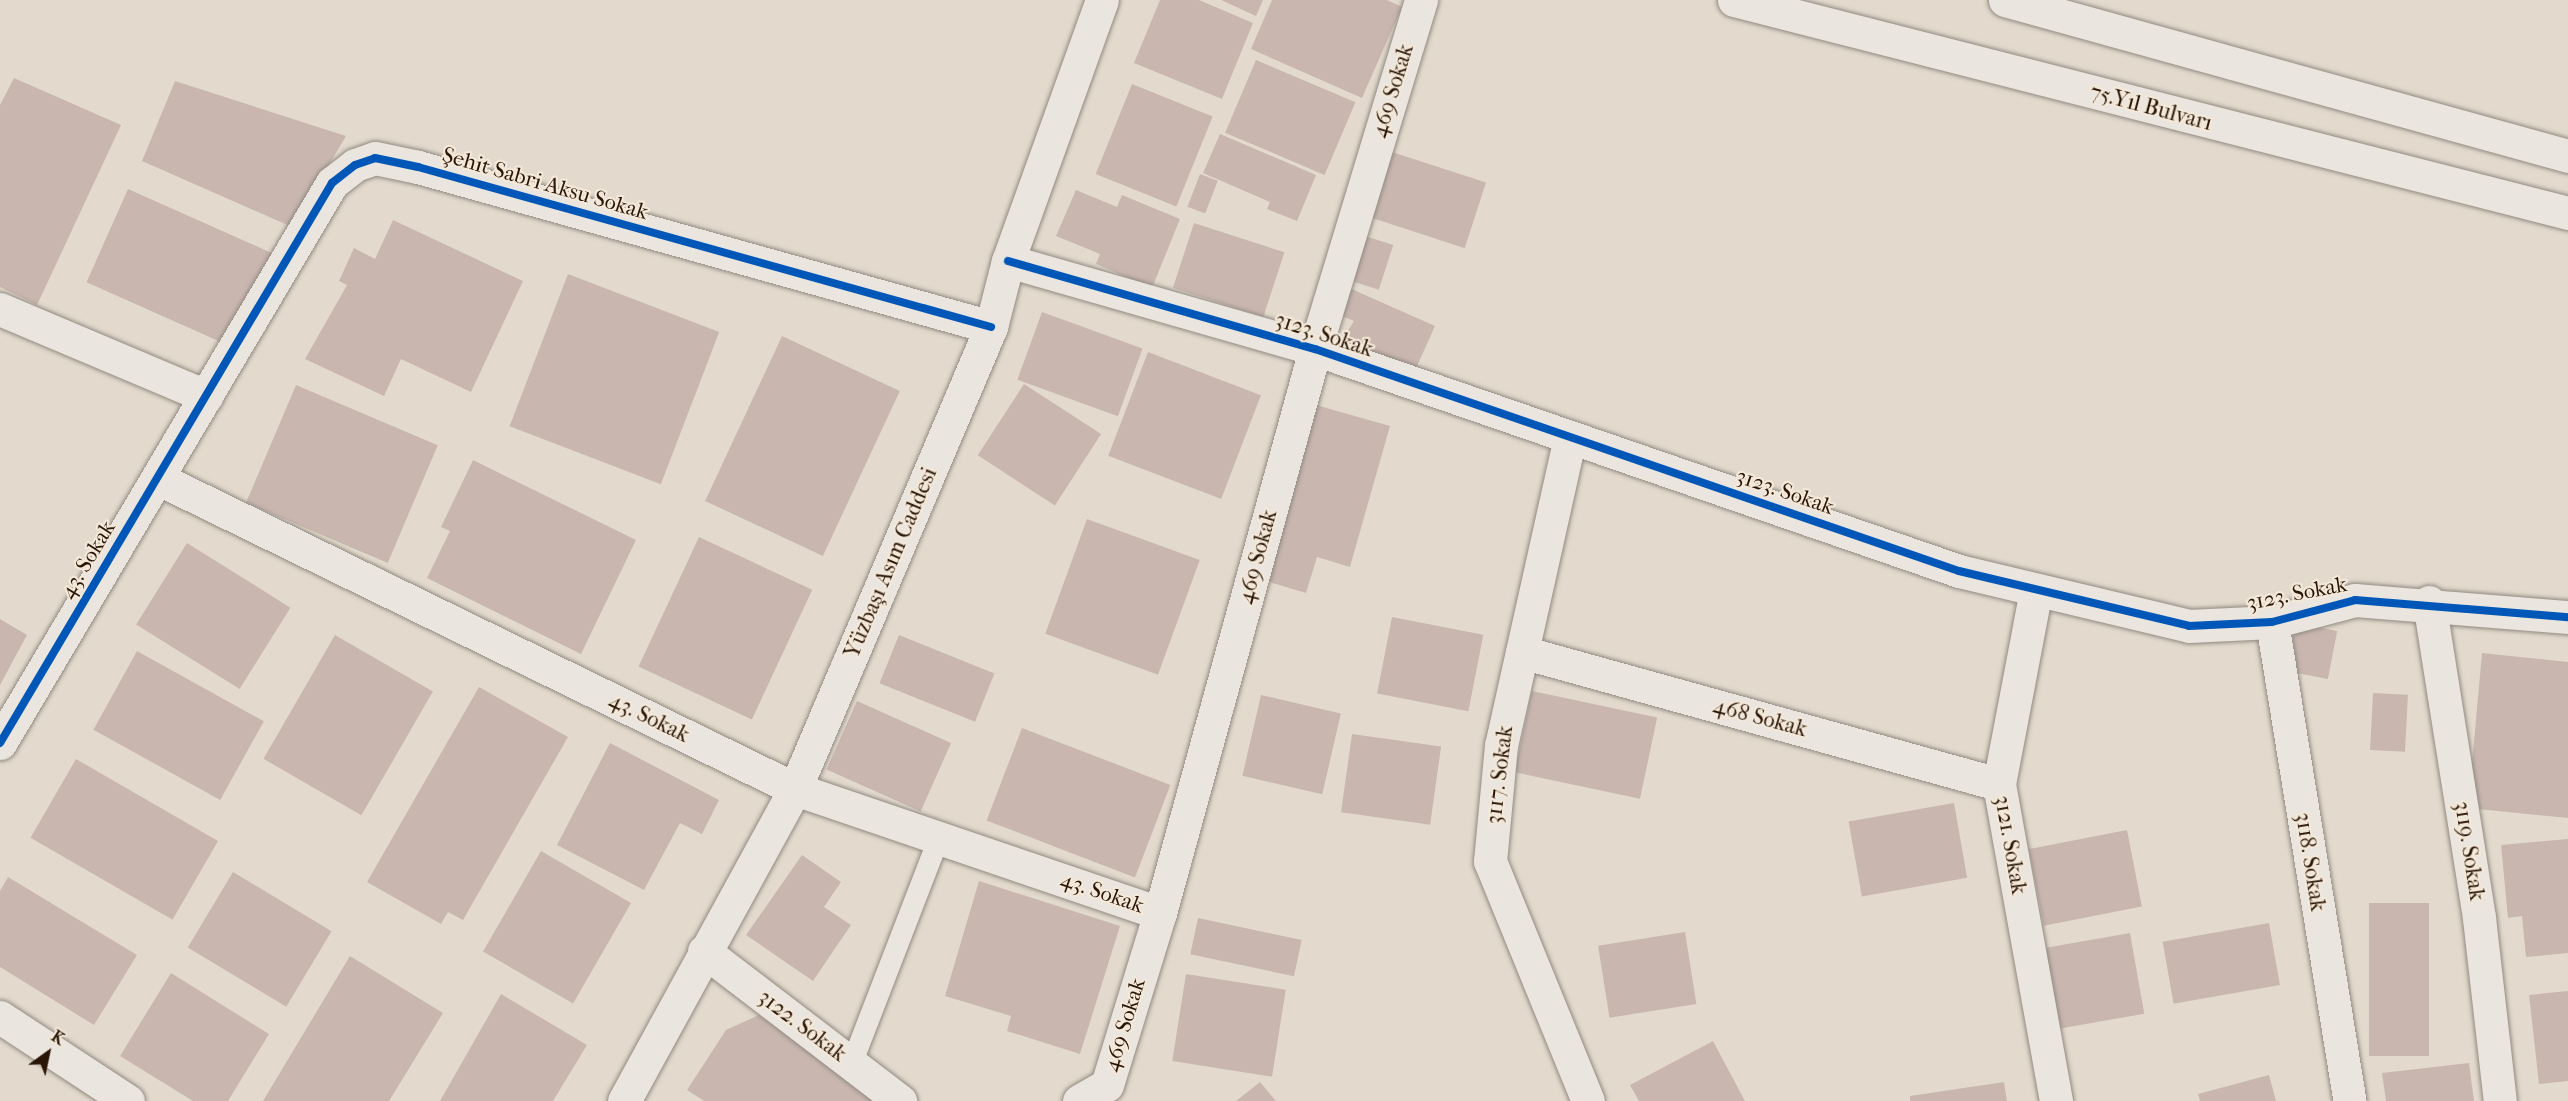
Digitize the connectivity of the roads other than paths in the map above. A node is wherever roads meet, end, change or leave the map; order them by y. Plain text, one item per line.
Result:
1 (1102, 0) edge
2 (1421, 0) edge
3 (1734, 0) edge
4 (2005, 0) edge
5 (2568, 156) edge
6 (2568, 213) edge
7 (1008, 261) junction
8 (0, 309) edge
9 (991, 327) junction
10 (1315, 349) junction
11 (206, 396) junction
12 (1570, 437) junction
13 (157, 478) junction
14 (2036, 590) junction
15 (2429, 602) junction
16 (2568, 617) edge
17 (2272, 622) junction
18 (1522, 652) junction
19 (0, 743) edge
20 (1999, 784) junction
21 (795, 789) junction
22 (938, 838) junction
23 (1160, 913) junction
24 (704, 951) junction
25 (4, 1028) edge
26 (851, 1064) junction
27 (128, 1101) edge
28 (624, 1101) edge
29 (900, 1101) edge
30 (1079, 1101) edge
31 (1588, 1101) edge
32 (2056, 1101) edge
33 (2350, 1101) edge
34 (2500, 1101) edge

1 - 7 street, Yüzbaşı Asım Caddesi
2 - 10 street, 469 Sokak
3 - 6 street, 75.Yıl Bulvarı
4 - 5 street
7 - 9 street, Yüzbaşı Asım Caddesi
7 - 10 street, 3123. Sokak
8 - 11 street
9 - 11 street, Şehit Sabri Aksu Sokak
9 - 21 street, Yüzbaşı Asım Caddesi
10 - 12 street, 3123. Sokak
10 - 23 street, 469 Sokak
11 - 13 street, 43. Sokak
12 - 14 street, 3123. Sokak
12 - 18 street, 3117. Sokak
13 - 19 street, 43. Sokak
13 - 21 street, 43. Sokak
14 - 17 street, 3123. Sokak
14 - 20 street, 3121. Sokak
15 - 16 street, 3123. Sokak
15 - 17 street, 3123. Sokak
15 - 34 street, 3119. Sokak
17 - 33 street, 3118. Sokak
18 - 20 street, 468 Sokak
18 - 31 street, 3117. Sokak
20 - 32 street, 3121. Sokak
21 - 22 street, 43. Sokak
21 - 24 street, Yüzbaşı Asım Caddesi
22 - 23 street, 43. Sokak
22 - 26 lane
23 - 30 street, 469 Sokak
24 - 26 street, 3122. Sokak
24 - 28 street, Yüzbaşı Asım Caddesi
25 - 27 street
26 - 29 street, 3122. Sokak

